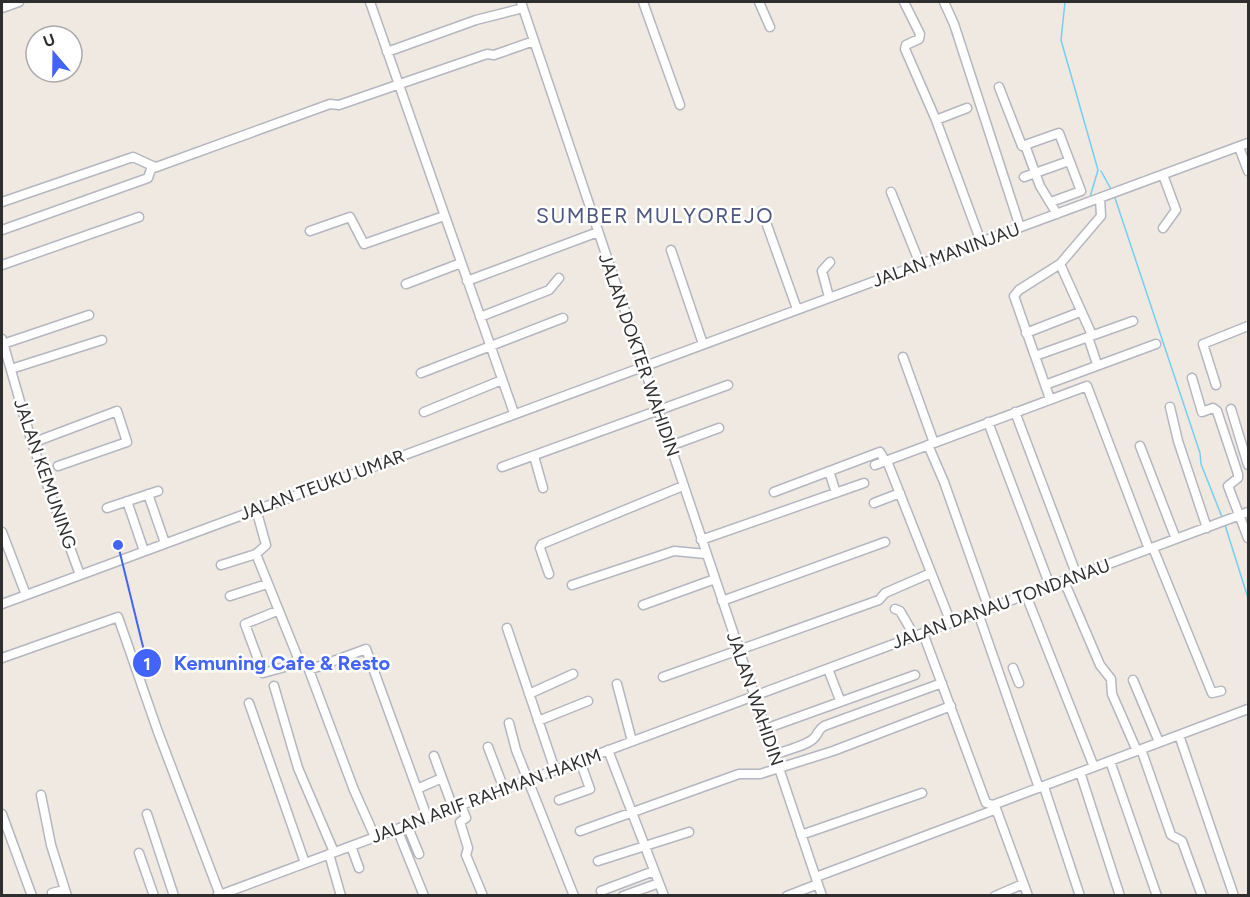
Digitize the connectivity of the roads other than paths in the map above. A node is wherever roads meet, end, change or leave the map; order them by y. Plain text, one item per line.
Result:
1 (19, 2) edge
2 (370, 2) edge
3 (643, 2) edge
4 (759, 2) edge
5 (904, 2) edge
6 (944, 2) edge
7 (522, 5) edge
8 (2, 8) edge
9 (770, 27) dead end
10 (534, 41) junction
11 (387, 52) junction
12 (398, 83) junction
13 (999, 87) dead end
14 (680, 105) dead end
15 (967, 108) dead end
16 (936, 120) junction
17 (1025, 145) junction
18 (1244, 145) edge
19 (1069, 161) junction
20 (155, 167) junction
21 (1248, 171) edge
22 (1035, 173) junction
23 (1163, 175) junction
24 (1024, 177) dead end
25 (891, 192) dead end
26 (1078, 192) junction
27 (1098, 199) junction
28 (2, 202) edge
29 (1052, 202) junction
30 (1083, 204) junction
31 (762, 211) dead end
32 (1057, 214) junction
33 (444, 216) junction
34 (139, 217) dead end
35 (1020, 227) junction
36 (1163, 228) dead end
37 (2, 230) edge
38 (310, 231) dead end
39 (598, 232) junction
40 (981, 242) junction
41 (671, 250) dead end
42 (830, 262) dead end
43 (461, 263) junction
44 (920, 264) junction
45 (1060, 264) junction
46 (2, 265) edge
47 (559, 278) dead end
48 (467, 281) junction
49 (406, 284) dead end
50 (829, 297) junction
51 (797, 309) junction
52 (1080, 312) junction
53 (89, 315) dead end
54 (480, 317) junction
55 (563, 318) dead end
56 (1133, 321) dead end
57 (1248, 326) edge
58 (1026, 333) junction
59 (1090, 336) junction
60 (102, 340) dead end
61 (2, 342) edge
62 (703, 344) junction
63 (1156, 344) dead end
64 (491, 347) junction
65 (1035, 356) junction
66 (903, 357) dead end
67 (1097, 364) junction
68 (642, 366) junction
69 (11, 369) junction
70 (421, 373) dead end
71 (1192, 378) dead end
72 (502, 380) junction
73 (728, 385) dead end
74 (1045, 385) junction
75 (1216, 385) dead end
76 (1050, 399) junction
77 (1170, 407) dead end
78 (1231, 409) dead end
79 (658, 411) junction
80 (424, 412) dead end
81 (1015, 412) junction
82 (514, 413) junction
83 (988, 422) junction
84 (719, 428) dead end
85 (32, 443) junction
86 (931, 444) junction
87 (670, 446) junction
88 (1140, 446) dead end
89 (534, 456) junction
90 (886, 461) junction
91 (875, 465) dead end
92 (1248, 465) edge
93 (58, 466) dead end
94 (502, 467) dead end
95 (829, 471) junction
96 (864, 483) dead end
97 (683, 486) junction
98 (543, 488) dead end
99 (159, 491) dead end
100 (774, 492) dead end
101 (836, 493) junction
102 (900, 493) junction
103 (148, 494) junction
104 (127, 501) junction
105 (689, 503) joint
106 (874, 503) dead end
107 (108, 508) dead end
108 (256, 509) junction
109 (1244, 514) edge
110 (1207, 528) junction
111 (2, 532) edge
112 (1248, 538) edge
113 (1176, 539) junction
114 (701, 540) junction
115 (885, 542) dead end
116 (165, 543) junction
117 (1151, 549) junction
118 (144, 551) junction
119 (256, 554) junction
120 (706, 554) junction
121 (221, 565) dead end
122 (931, 573) junction
123 (549, 574) dead end
124 (80, 575) junction
125 (1077, 576) junction
126 (715, 579) junction
127 (1064, 581) junction
128 (267, 584) junction
129 (572, 585) dead end
130 (1050, 586) junction
131 (26, 595) junction
132 (1026, 595) junction
133 (230, 596) dead end
134 (722, 601) junction
135 (2, 604) edge
136 (643, 605) dead end
137 (896, 609) dead end
138 (989, 609) junction
139 (277, 611) junction
140 (978, 613) junction
141 (951, 623) junction
142 (507, 628) dead end
143 (919, 635) junction
144 (738, 649) junction
145 (2, 658) edge
146 (1013, 668) dead end
147 (828, 669) junction
148 (573, 674) dead end
149 (915, 675) dead end
150 (663, 677) dead end
151 (1133, 680) dead end
152 (616, 684) dead end
153 (942, 684) junction
154 (1002, 684) junction
155 (274, 686) dead end
156 (1221, 691) dead end
157 (529, 694) junction
158 (754, 696) junction
159 (840, 700) junction
160 (588, 701) dead end
161 (249, 703) dead end
162 (951, 706) junction
163 (1248, 709) edge
164 (538, 721) junction
165 (509, 723) dead end
166 (765, 729) junction
167 (1179, 735) junction
168 (632, 741) junction
169 (1159, 742) junction
170 (488, 747) dead end
171 (608, 750) junction
172 (1139, 750) junction
173 (774, 754) junction
174 (434, 756) dead end
175 (580, 761) junction
176 (1110, 761) junction
177 (778, 767) junction
178 (1094, 767) junction
179 (555, 770) junction
180 (1080, 772) junction
181 (442, 778) junction
182 (529, 780) junction
183 (1042, 788) junction
184 (417, 789) junction
185 (504, 789) junction
186 (922, 793) dead end
187 (41, 795) dead end
188 (559, 800) dead end
189 (994, 805) junction
190 (457, 806) junction
191 (632, 812) junction
192 (2, 814) edge
193 (147, 814) dead end
194 (428, 818) junction
195 (407, 825) junction
196 (397, 829) junction
197 (580, 831) dead end
198 (689, 832) dead end
199 (801, 835) junction
200 (375, 837) junction
201 (351, 846) junction
202 (645, 846) junction
203 (139, 853) dead end
204 (332, 853) junction
205 (419, 854) dead end
206 (598, 861) dead end
207 (305, 863) junction
208 (359, 868) dead end
209 (654, 871) junction
210 (817, 881) junction
211 (659, 883) junction
212 (1023, 884) junction
213 (600, 891) dead end
214 (52, 893) dead end
215 (66, 893) edge
216 (219, 895) edge
217 (32, 896) edge
218 (154, 896) edge
219 (174, 896) edge
220 (341, 896) edge
221 (424, 896) edge
222 (483, 896) edge
223 (574, 896) edge
224 (623, 896) edge
225 (664, 896) edge
226 (788, 896) edge
227 (822, 896) edge
228 (995, 896) edge
229 (1028, 896) edge
230 (1080, 896) edge
231 (1120, 896) edge
232 (1157, 896) edge
233 (1202, 896) edge
234 (1234, 896) edge

1 - 8 street
2 - 11 street
3 - 14 street
4 - 9 street
5 - 16 street
6 - 35 street
7 - 10 street, JALAN DOKTER WAHIDIN
7 - 11 street
10 - 12 street
10 - 39 street, JALAN DOKTER WAHIDIN
11 - 12 street
12 - 20 street
12 - 33 street
13 - 17 street
15 - 16 street
16 - 40 street
17 - 19 street
17 - 22 street
18 - 21 street
18 - 23 street, JALAN MANINJAU
19 - 22 street
19 - 26 street
20 - 28 street
20 - 37 street
22 - 24 street
22 - 29 street
23 - 27 street, JALAN MANINJAU
23 - 36 street
25 - 44 street
26 - 29 street
26 - 30 street
27 - 30 street, JALAN MANINJAU
27 - 45 street
29 - 32 street
30 - 32 street, JALAN MANINJAU
31 - 51 street
32 - 35 street, JALAN MANINJAU
33 - 38 street
33 - 43 street
34 - 46 street
35 - 40 street, JALAN MANINJAU
39 - 48 street
39 - 68 street, JALAN DOKTER WAHIDIN
40 - 44 street, JALAN MANINJAU
41 - 62 street
42 - 50 street
43 - 48 street
43 - 49 street
44 - 50 street, JALAN MANINJAU
45 - 52 street
45 - 58 street
47 - 54 street
48 - 54 street
50 - 51 street, JALAN MANINJAU
51 - 62 street, JALAN MANINJAU
52 - 58 street
52 - 59 street
53 - 61 street
54 - 64 street
55 - 64 street
56 - 59 street
57 - 75 street
58 - 65 street
59 - 65 street
59 - 67 street
60 - 69 street
61 - 69 street, JALAN KEMUNING
62 - 68 street, JALAN MANINJAU
63 - 67 street
64 - 70 street
64 - 72 street
65 - 74 street
66 - 86 street
67 - 74 street
68 - 79 street, JALAN DOKTER WAHIDIN
68 - 82 street, JALAN TEUKU UMAR
69 - 85 street, JALAN KEMUNING
71 - 109 street
72 - 80 street
72 - 82 street
73 - 79 street
74 - 76 street
76 - 81 street
76 - 117 street
77 - 110 street
78 - 92 street
79 - 87 street, JALAN DOKTER WAHIDIN
79 - 89 street
81 - 83 street
81 - 125 street
82 - 108 street, JALAN TEUKU UMAR
83 - 86 street
83 - 130 street
84 - 87 street
85 - 93 street
85 - 124 street, JALAN KEMUNING
86 - 90 street
86 - 138 street
87 - 97 street, JALAN DOKTER WAHIDIN
88 - 113 street
89 - 94 street
89 - 98 street
90 - 91 street
90 - 95 street
90 - 102 street
95 - 100 street
95 - 101 street
96 - 101 street
97 - 105 street, JALAN DOKTER WAHIDIN
97 - 123 street
99 - 103 street
101 - 114 street
102 - 106 street
102 - 122 street
103 - 104 street
103 - 116 street
104 - 107 street
104 - 118 street
105 - 114 street, JALAN WAHIDIN
108 - 116 street, JALAN TEUKU UMAR
108 - 119 street
109 - 110 street, JALAN DANAU TONDANAU
109 - 112 street
110 - 113 street, JALAN DANAU TONDANAU
111 - 131 street
113 - 117 street, JALAN DANAU TONDANAU
114 - 120 street, JALAN WAHIDIN
115 - 134 street
116 - 118 street, JALAN TEUKU UMAR
117 - 125 street, JALAN DANAU TONDANAU
117 - 156 street
118 - 124 street, JALAN TEUKU UMAR
119 - 121 street
119 - 128 street
120 - 126 street, JALAN WAHIDIN
120 - 129 street
122 - 141 street
122 - 144 street
124 - 131 street, JALAN TEUKU UMAR
125 - 127 street, JALAN DANAU TONDANAU
126 - 134 street, JALAN WAHIDIN
126 - 136 street
127 - 130 street, JALAN DANAU TONDANAU
127 - 172 street
128 - 133 street
128 - 139 street
130 - 132 street, JALAN DANAU TONDANAU
131 - 135 street, JALAN TEUKU UMAR
132 - 138 street, JALAN DANAU TONDANAU
132 - 178 street
134 - 144 street, JALAN WAHIDIN
137 - 143 street
138 - 140 street, JALAN DANAU TONDANAU
139 - 139 street
140 - 141 street, JALAN DANAU TONDANAU
140 - 154 street
141 - 143 street, JALAN DANAU TONDANAU
142 - 157 street
143 - 147 street, JALAN DANAU TONDANAU
143 - 153 street
144 - 150 street
144 - 158 street, JALAN WAHIDIN
145 - 216 street
146 - 154 street
147 - 158 street, JALAN DANAU TONDANAU
147 - 159 street
148 - 157 street
149 - 159 street
151 - 169 street
152 - 168 street
153 - 162 street
153 - 173 street
154 - 183 street
155 - 204 street
157 - 164 street
158 - 166 street, JALAN WAHIDIN
158 - 168 street, JALAN ARIF RAHMAN HAKIM
159 - 166 street
160 - 164 street
161 - 207 street
162 - 177 street
162 - 189 street
163 - 167 street
164 - 179 street
165 - 182 street
166 - 173 street, JALAN WAHIDIN
167 - 169 street
167 - 234 street
168 - 171 street, JALAN ARIF RAHMAN HAKIM
169 - 172 street
170 - 185 street
171 - 175 street, JALAN ARIF RAHMAN HAKIM
171 - 191 street
172 - 176 street
172 - 233 street
173 - 177 street, JALAN WAHIDIN
174 - 181 street
175 - 179 street, JALAN ARIF RAHMAN HAKIM
175 - 188 street
176 - 178 street
176 - 232 street
177 - 191 street
177 - 199 street, JALAN WAHIDIN
178 - 180 street
179 - 182 street, JALAN ARIF RAHMAN HAKIM
180 - 183 street
180 - 231 street
181 - 184 street
181 - 190 street
182 - 185 street, JALAN ARIF RAHMAN HAKIM
182 - 223 street
183 - 189 street
183 - 230 street
184 - 194 street
184 - 200 street
185 - 190 street, JALAN ARIF RAHMAN HAKIM
186 - 199 street
187 - 215 street
189 - 210 street
189 - 212 street
190 - 194 street, JALAN ARIF RAHMAN HAKIM
190 - 222 street
191 - 197 street
191 - 202 street
192 - 217 street
193 - 219 street
194 - 195 street, JALAN ARIF RAHMAN HAKIM
195 - 196 street, JALAN ARIF RAHMAN HAKIM
195 - 205 street
196 - 200 street, JALAN ARIF RAHMAN HAKIM
196 - 221 street
198 - 202 street
199 - 210 street, JALAN WAHIDIN
200 - 201 street, JALAN ARIF RAHMAN HAKIM
201 - 204 street, JALAN ARIF RAHMAN HAKIM
201 - 208 street
202 - 206 street
202 - 209 street
203 - 218 street
204 - 207 street, JALAN ARIF RAHMAN HAKIM
204 - 220 street
207 - 216 street, JALAN ARIF RAHMAN HAKIM
209 - 211 street
209 - 213 street
210 - 226 street
210 - 227 street, JALAN WAHIDIN
211 - 224 street
211 - 225 street
212 - 228 street
212 - 229 street
214 - 215 street

